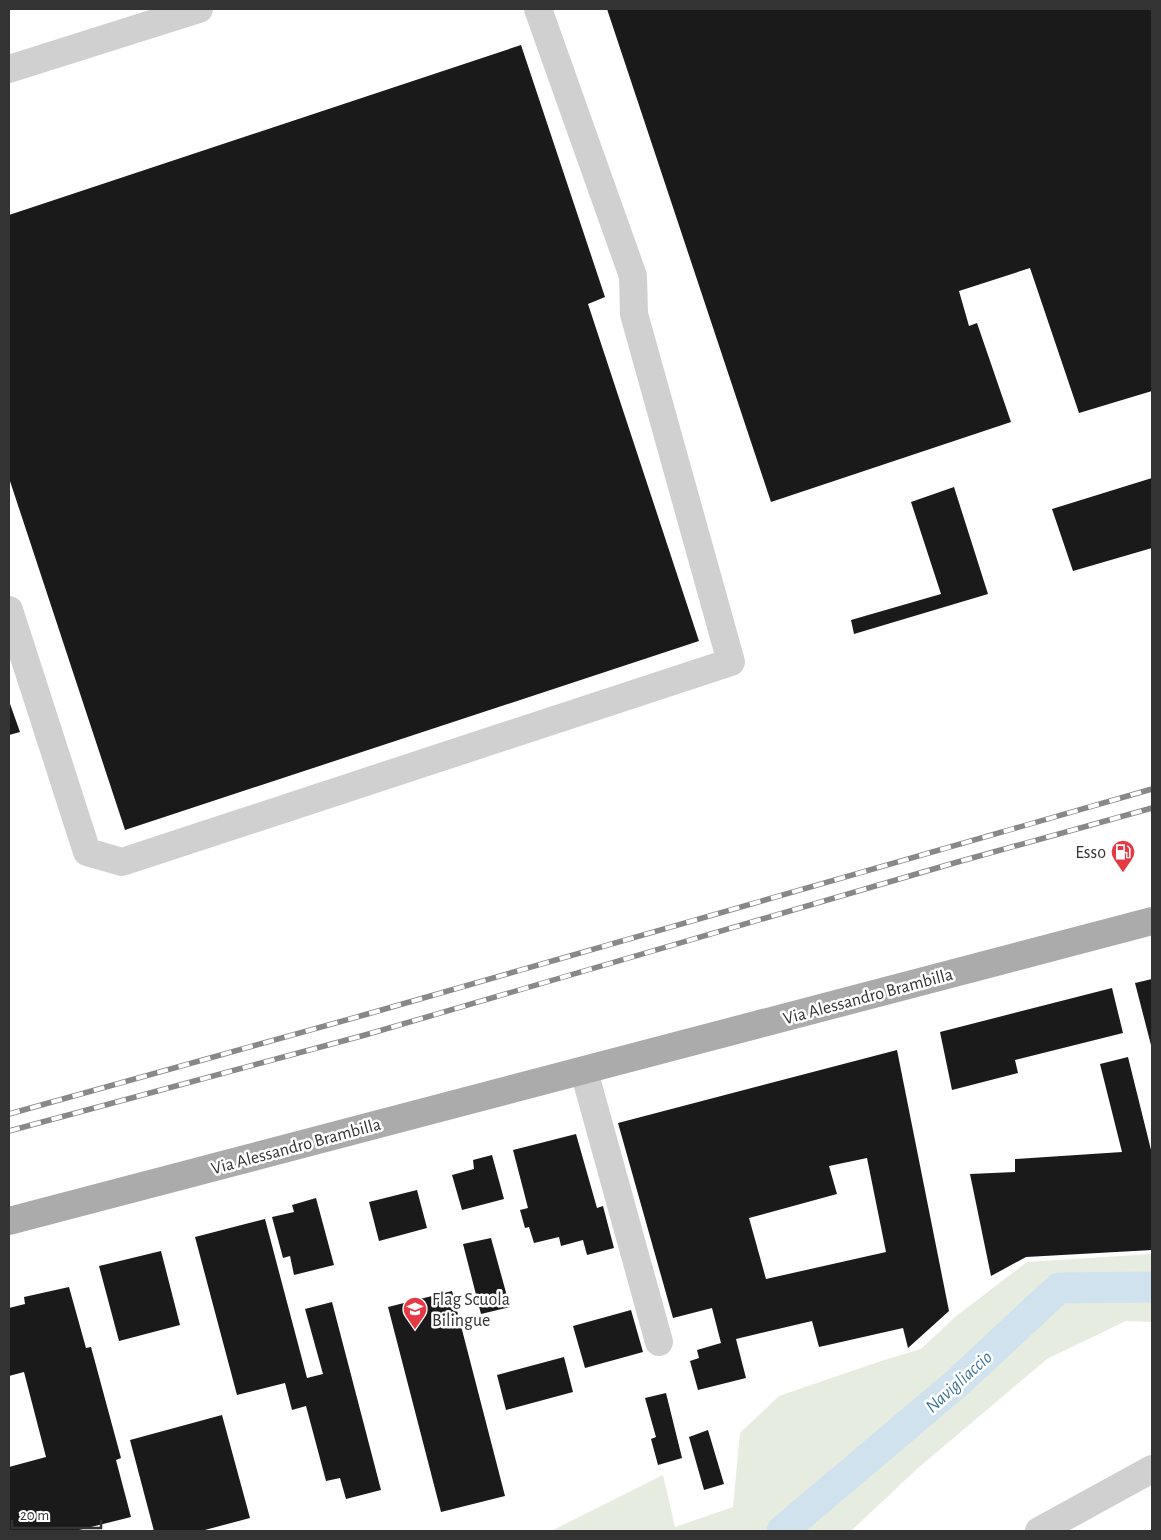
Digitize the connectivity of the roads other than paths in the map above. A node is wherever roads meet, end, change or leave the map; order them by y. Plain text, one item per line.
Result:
1 (199, 9) edge
2 (538, 9) edge
3 (9, 69) edge
4 (9, 610) edge
5 (1152, 921) edge
6 (584, 1072) junction
7 (9, 1221) edge
8 (659, 1342) dead end
9 (1152, 1469) edge
10 (1039, 1531) edge

1 - 3 lane
2 - 4 lane
5 - 6 main road, Via Alessandro Brambilla
6 - 7 main road, Via Alessandro Brambilla
6 - 8 lane
9 - 10 lane

